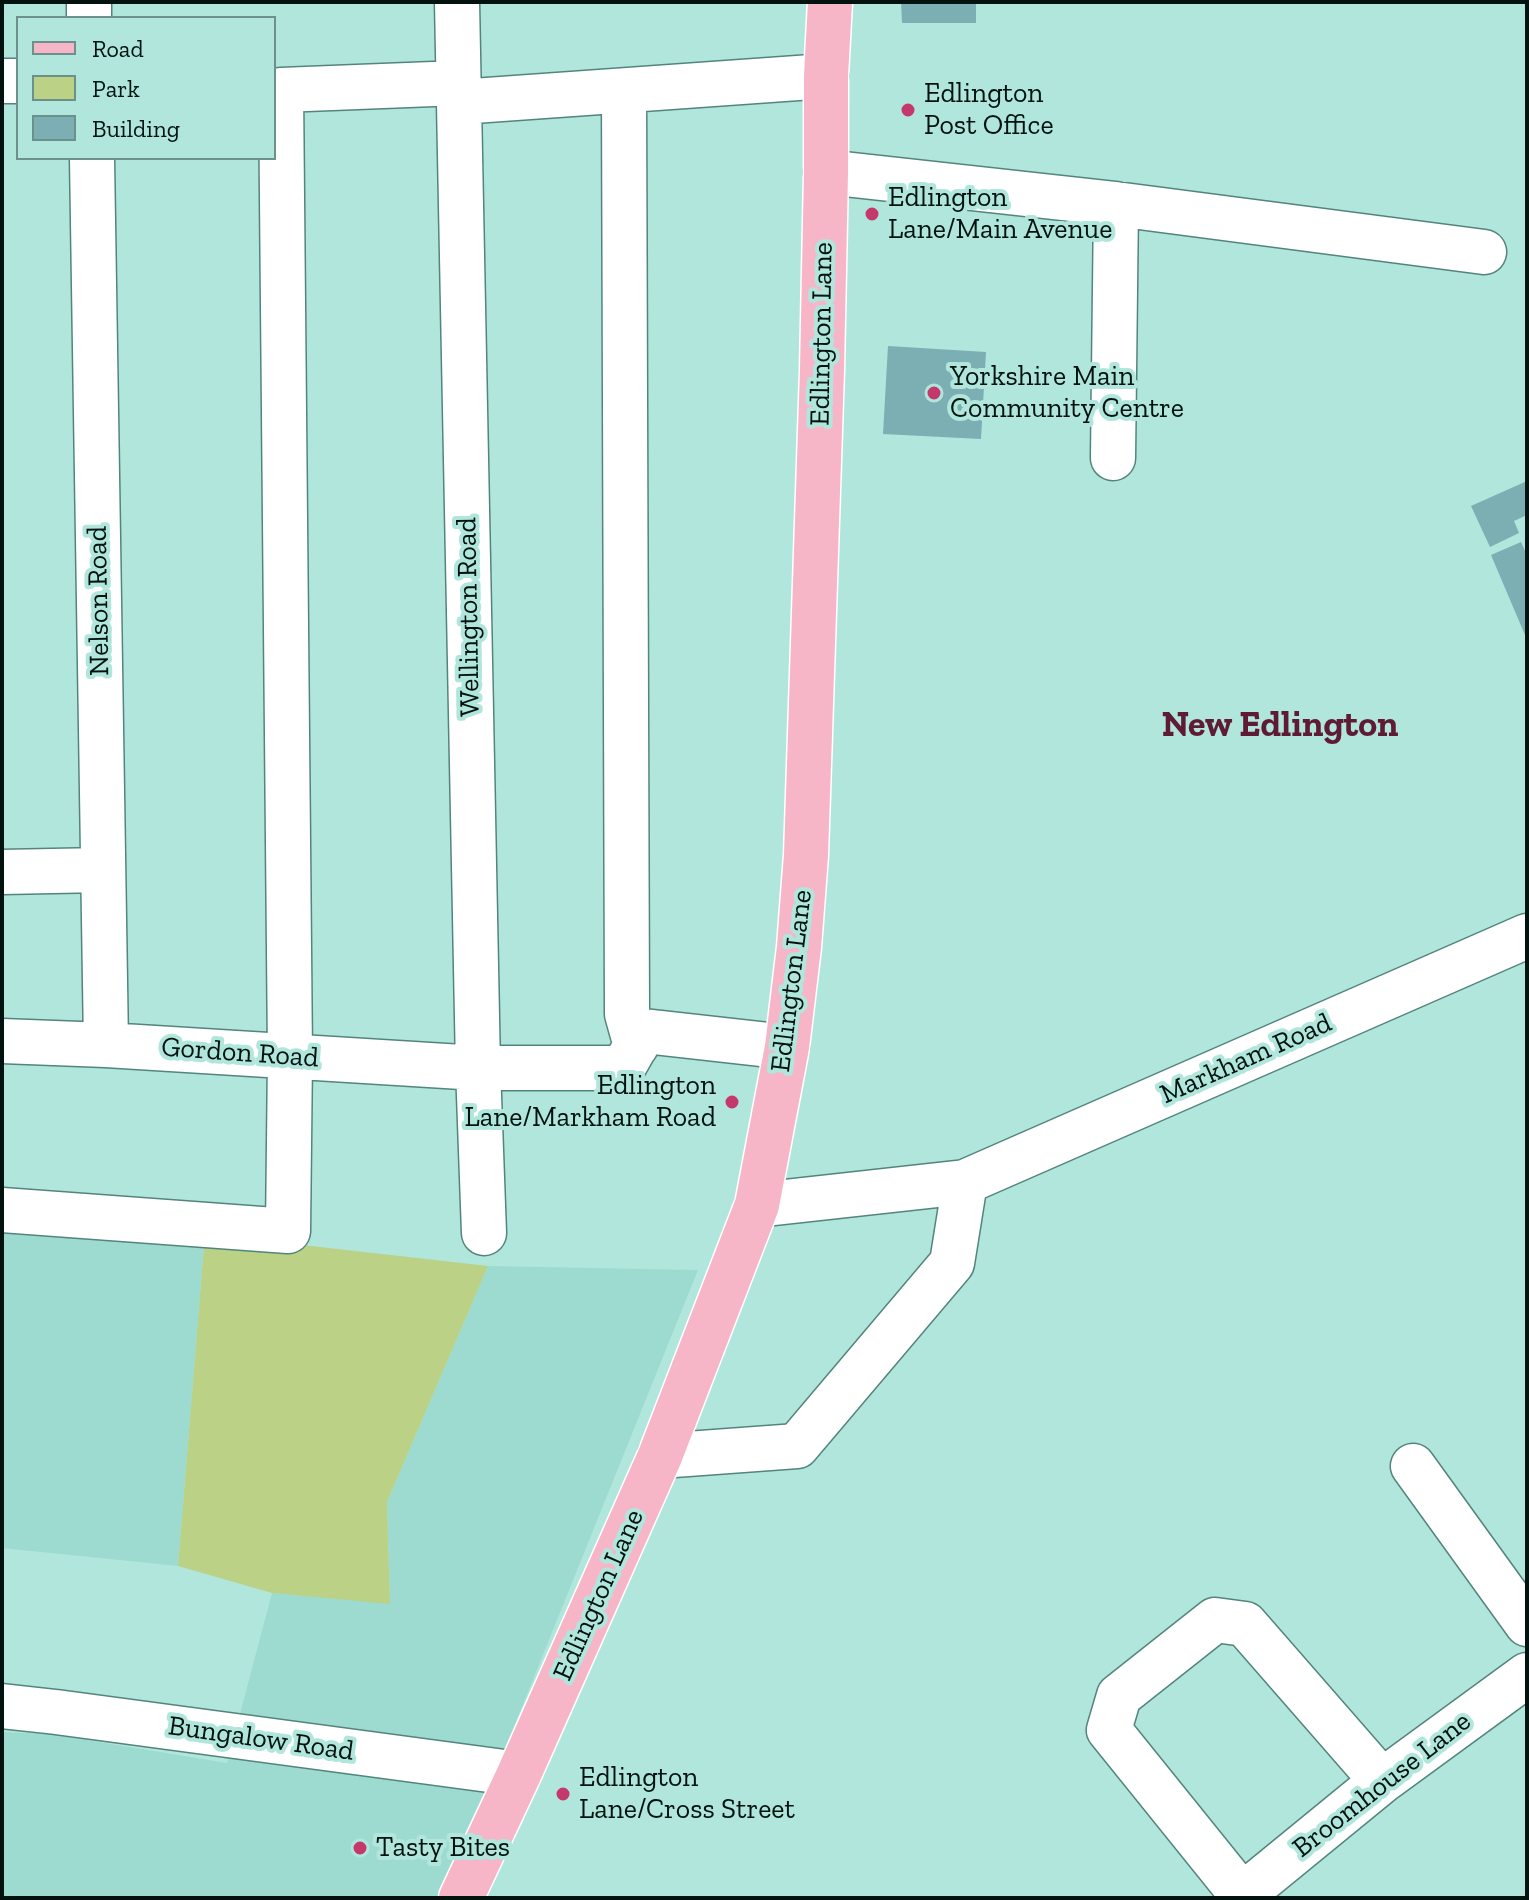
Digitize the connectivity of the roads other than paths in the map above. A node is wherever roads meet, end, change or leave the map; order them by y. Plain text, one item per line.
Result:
1 (457, 2) edge
2 (830, 2) edge
3 (826, 76) junction
4 (624, 91) junction
5 (459, 93) junction
6 (92, 160) edge
7 (826, 172) junction
8 (1116, 204) junction
9 (1484, 252) dead end
10 (1113, 458) dead end
11 (103, 870) junction
12 (2, 872) edge
13 (1527, 936) edge
14 (2, 1041) edge
15 (106, 1045) junction
16 (636, 1046) junction
17 (787, 1047) junction
18 (290, 1056) junction
19 (478, 1068) junction
20 (965, 1182) junction
21 (757, 1205) junction
22 (2, 1210) edge
23 (484, 1233) dead end
24 (660, 1456) junction
25 (1413, 1466) dead end
26 (1527, 1624) edge
27 (1527, 1675) edge
28 (2, 1706) edge
29 (519, 1774) junction
30 (1382, 1781) junction
31 (1240, 1896) edge
32 (461, 1898) edge

1 - 5 street, Wellington Road
2 - 3 main road, Edlington Lane
3 - 4 street
3 - 7 main road, Edlington Lane
4 - 5 street
4 - 16 street
5 - 18 street
5 - 19 street, Wellington Road
6 - 11 street, Nelson Road
7 - 8 street
7 - 17 main road, Edlington Lane
8 - 9 street
8 - 10 street
11 - 12 street
11 - 15 street, Nelson Road
13 - 20 street, Markham Road
14 - 15 street, Gordon Road
15 - 18 street, Gordon Road
16 - 17 street
16 - 19 street, Gordon Road
17 - 21 main road, Edlington Lane
18 - 19 street, Gordon Road
18 - 22 street
19 - 23 street, Wellington Road
20 - 21 street, Markham Road
20 - 24 street
21 - 24 main road, Edlington Lane
24 - 29 main road, Edlington Lane
25 - 26 street
27 - 30 street, Broomhouse Lane
28 - 29 street, Bungalow Road
29 - 32 main road, Edlington Lane
30 - 31 street, Broomhouse Lane
30 - 31 street

